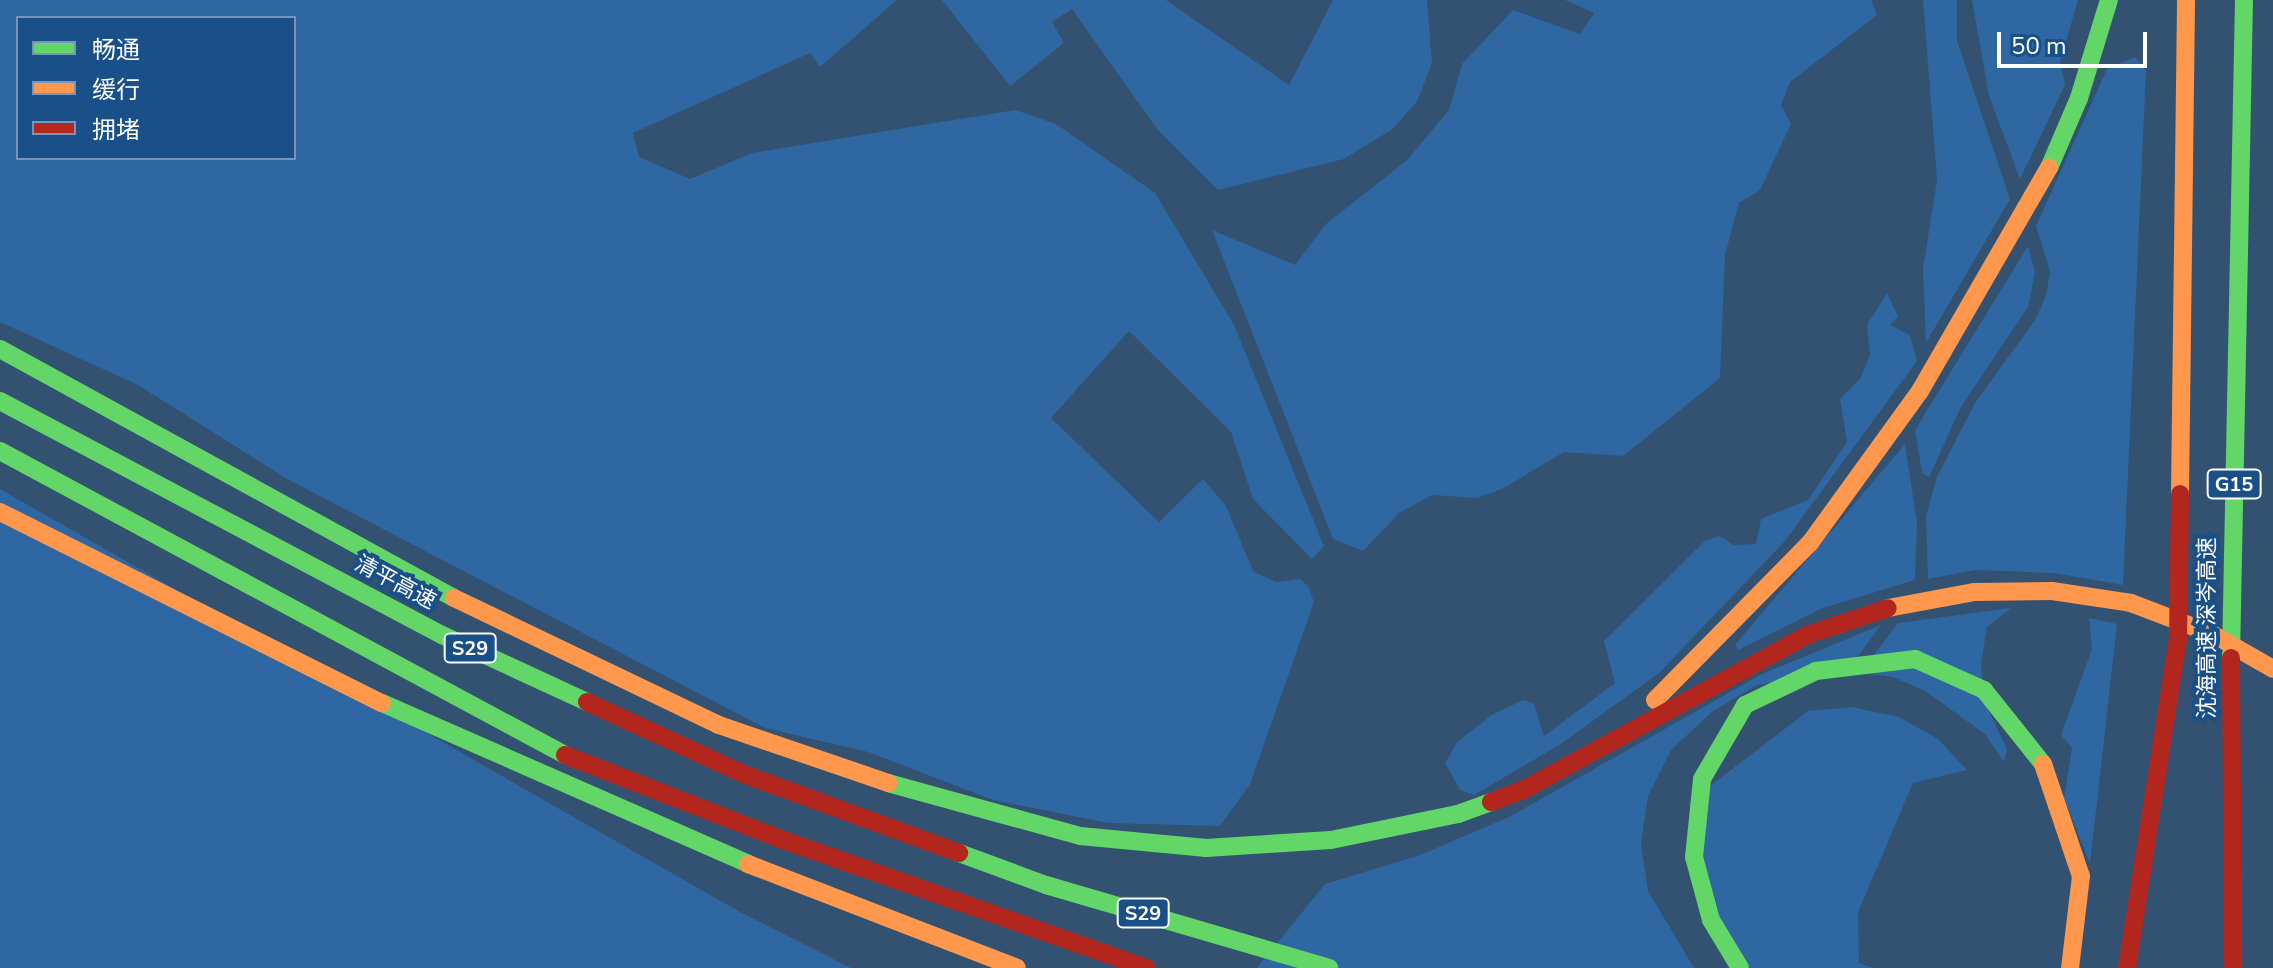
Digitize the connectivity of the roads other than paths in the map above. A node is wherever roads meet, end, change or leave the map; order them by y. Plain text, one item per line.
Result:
1 (2109, 0) edge
2 (2186, 0) edge
3 (2244, 0) edge
4 (0, 349) edge
5 (0, 401) edge
6 (0, 451) edge
7 (0, 512) edge
8 (2273, 669) edge
9 (1577, 762) junction
10 (1017, 968) edge
11 (1146, 968) edge
12 (1329, 968) edge
13 (1740, 968) edge
14 (2070, 968) edge
15 (2127, 968) edge
16 (2233, 968) edge

1 - 9 highway
2 - 15 highway
3 - 16 highway, 沈海高速 深岑高速 / G15
4 - 9 highway
5 - 12 highway, 清平高速 / S29
6 - 11 highway, S29
7 - 10 highway
8 - 9 highway
13 - 14 highway

